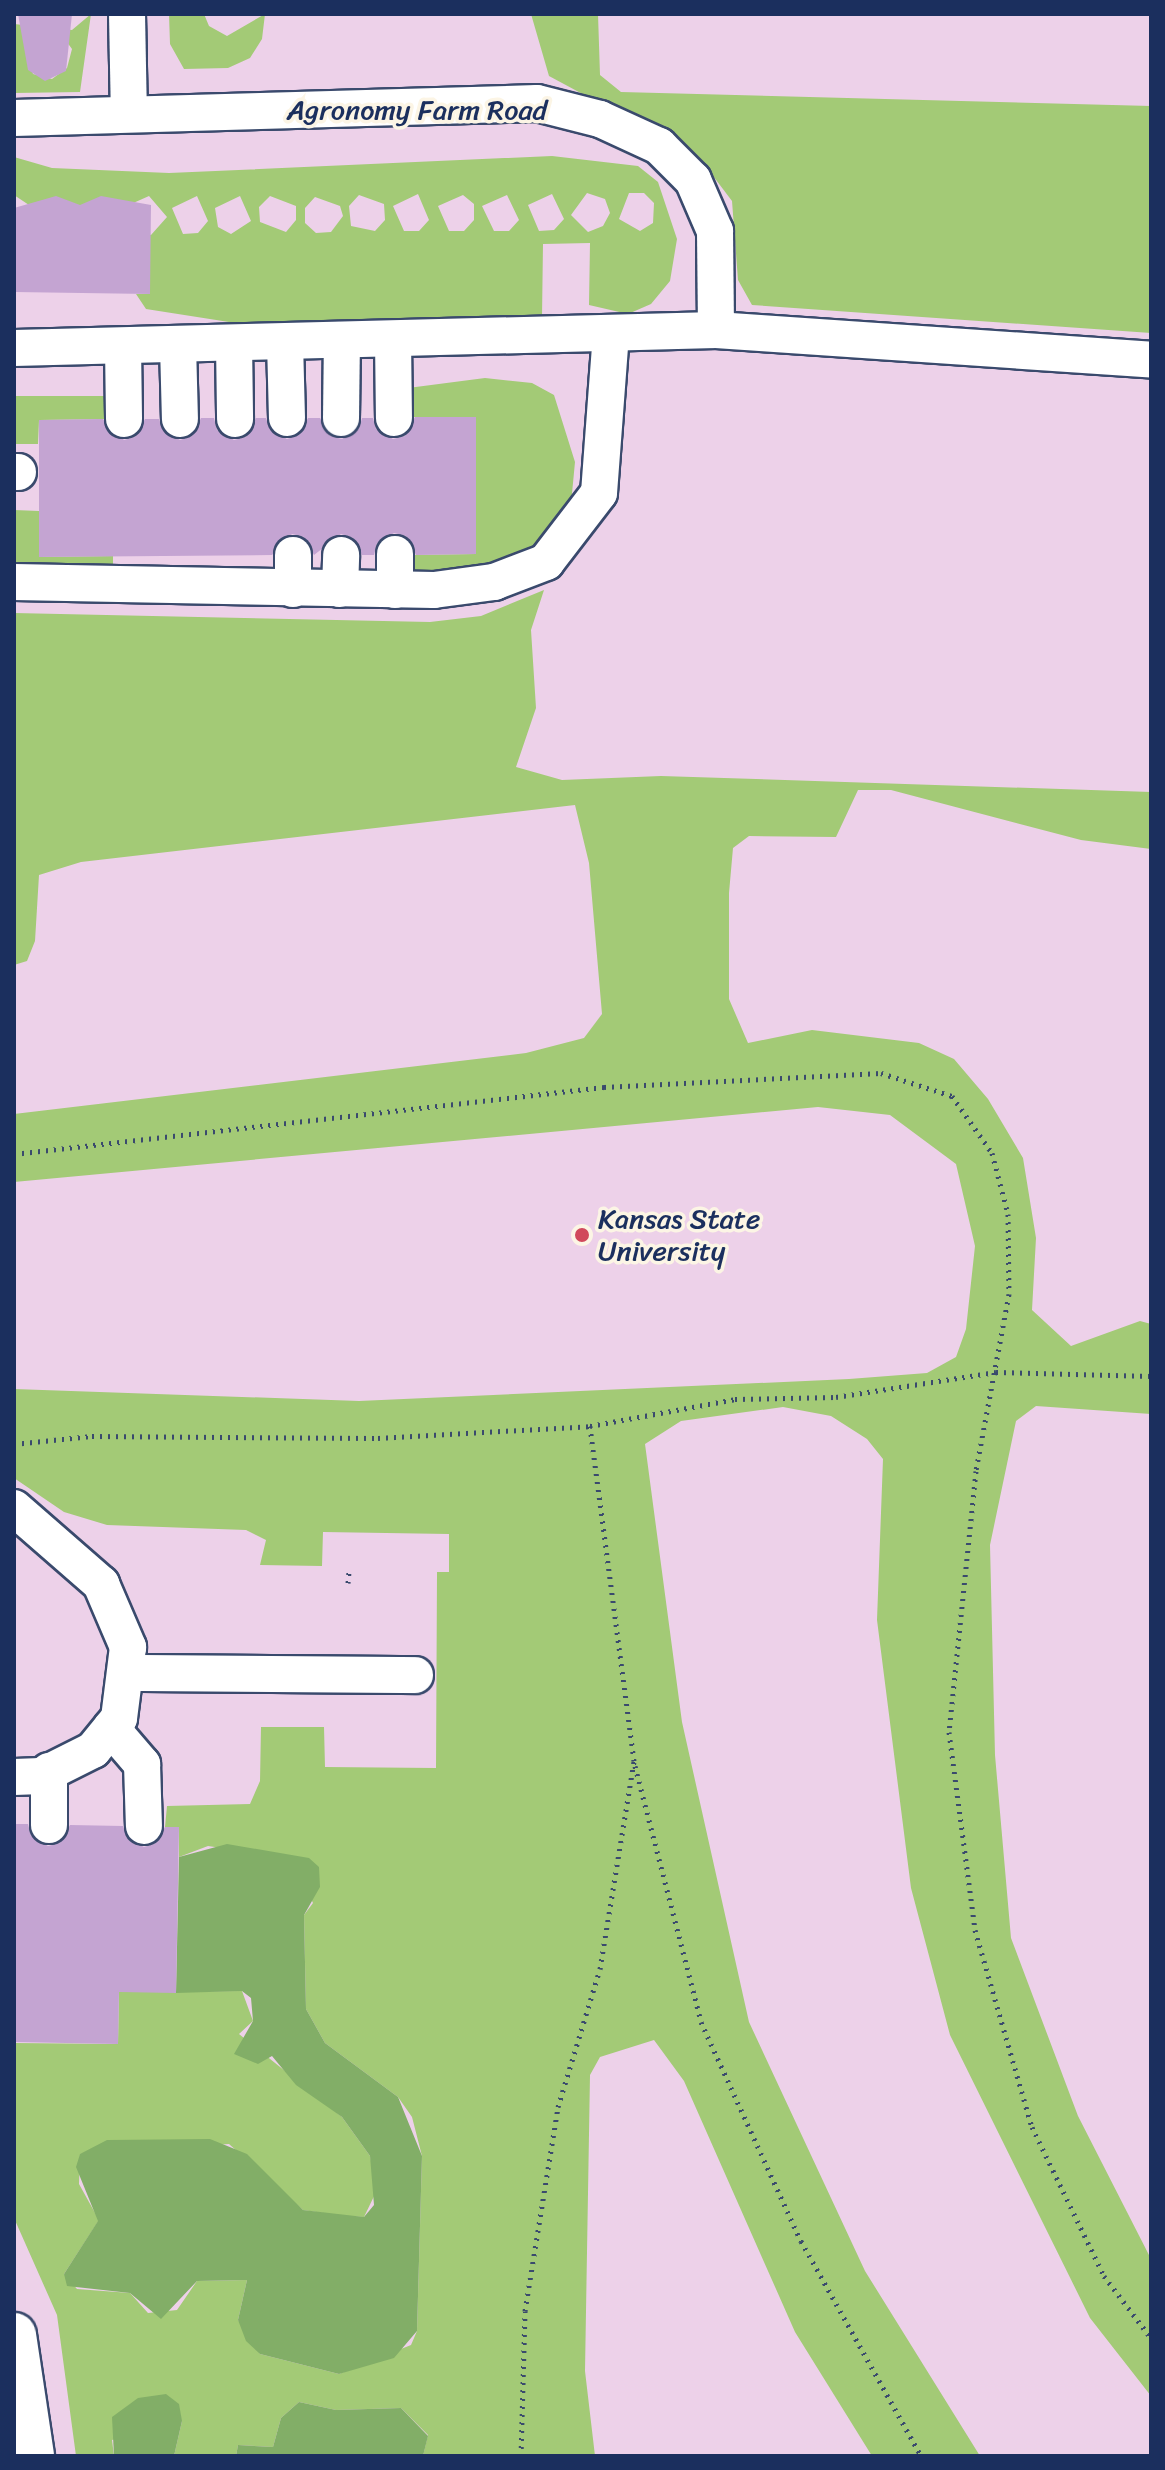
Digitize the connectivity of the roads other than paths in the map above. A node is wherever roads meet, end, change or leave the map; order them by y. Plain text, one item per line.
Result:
1 (127, 14) edge
2 (129, 114) junction
3 (14, 118) edge
4 (716, 330) junction
5 (611, 333) junction
6 (393, 339) junction
7 (342, 340) junction
8 (285, 342) junction
9 (234, 343) junction
10 (178, 345) junction
11 (123, 346) junction
12 (14, 348) edge
13 (1151, 360) edge
14 (287, 418) dead end
15 (341, 418) dead end
16 (394, 418) dead end
17 (124, 419) dead end
18 (180, 419) dead end
19 (235, 419) dead end
20 (14, 582) edge
21 (14, 1508) edge
22 (128, 1673) junction
23 (415, 1675) dead end
24 (111, 1728) junction
25 (49, 1771) junction
26 (14, 1777) edge
27 (49, 1825) dead end
28 (144, 1826) dead end
29 (14, 2335) edge
30 (32, 2456) edge

1 - 2 lane
2 - 3 lane, Agronomy Farm Road
2 - 4 lane, Agronomy Farm Road
4 - 5 lane
4 - 13 lane
5 - 6 lane
5 - 20 lane
6 - 7 lane
6 - 16 lane
7 - 8 lane
7 - 15 lane
8 - 9 lane
8 - 14 lane
9 - 10 lane
9 - 19 lane
10 - 11 lane
10 - 18 lane
11 - 12 lane
11 - 17 lane
21 - 22 lane
22 - 23 lane
22 - 24 lane
24 - 25 lane
24 - 28 lane
25 - 26 lane
25 - 27 lane
29 - 30 street

